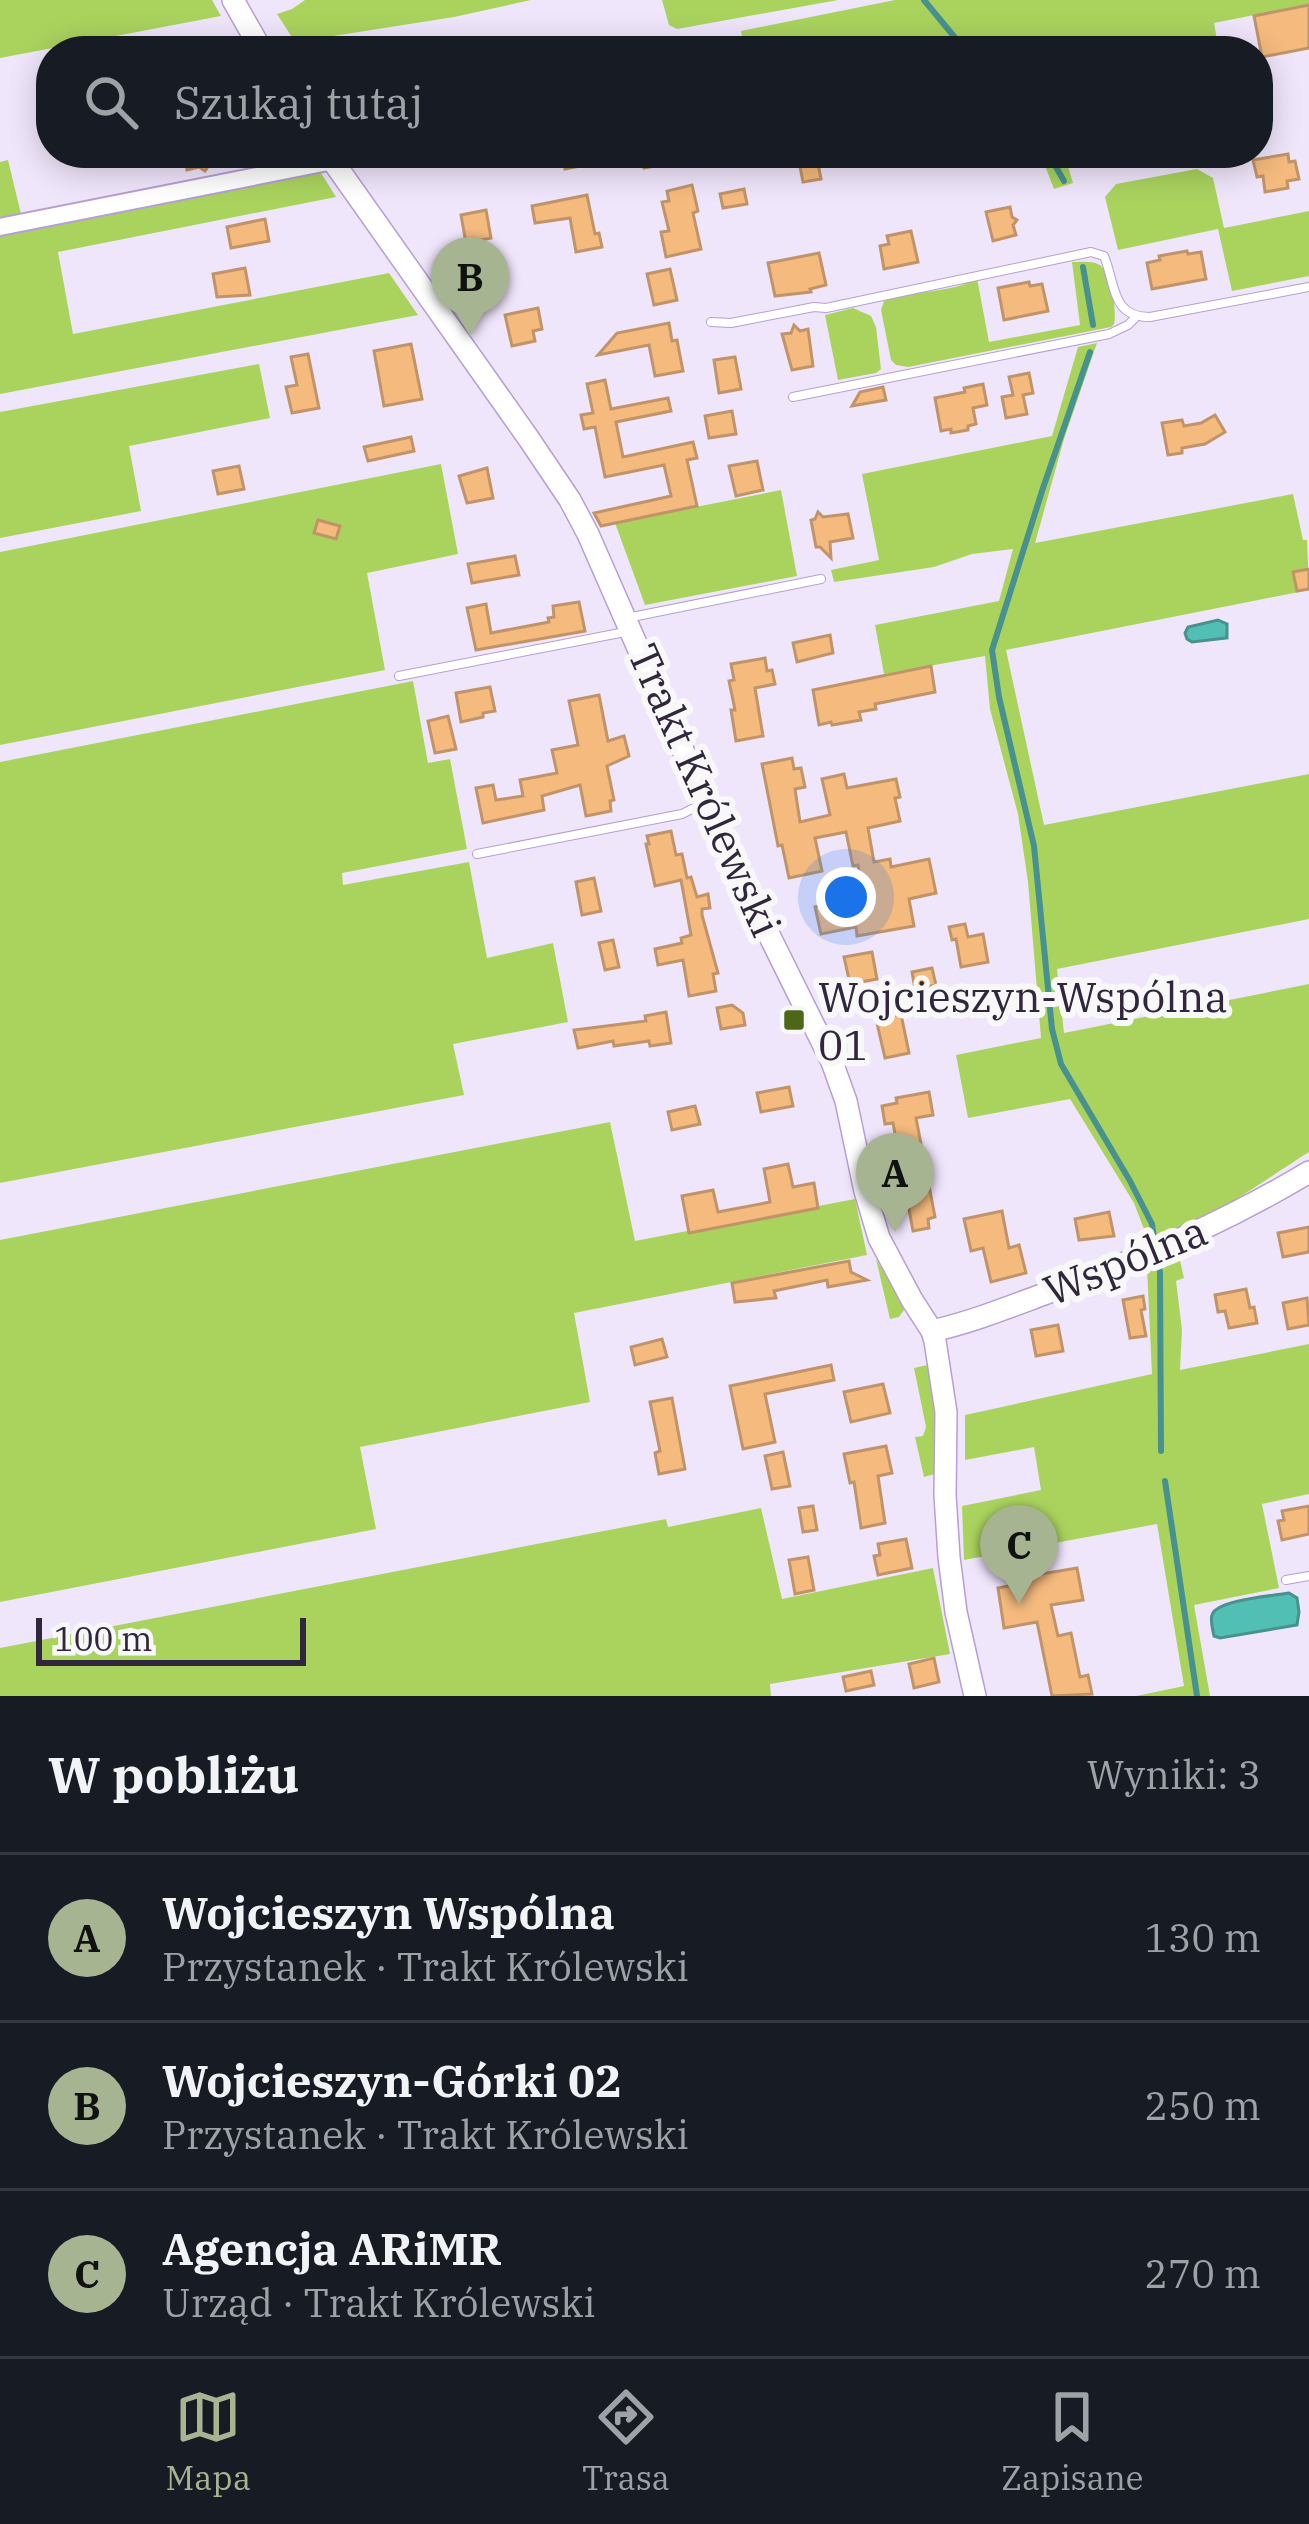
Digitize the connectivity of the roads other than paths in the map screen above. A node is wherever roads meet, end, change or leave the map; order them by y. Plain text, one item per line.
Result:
1 (233, 0) edge
2 (253, 36) edge
3 (277, 168) edge
4 (338, 168) edge
5 (0, 226) edge
6 (1309, 287) edge
7 (1136, 317) junction
8 (711, 322) dead end
9 (793, 397) dead end
10 (821, 579) dead end
11 (629, 624) junction
12 (399, 676) dead end
13 (705, 802) junction
14 (477, 854) dead end
15 (1309, 1172) edge
16 (932, 1331) junction
17 (1309, 1576) edge
18 (1286, 1580) dead end
19 (975, 1696) edge

1 - 2 street
3 - 5 street
4 - 11 street, Trakt Królewski
6 - 7 lane
7 - 8 lane
7 - 9 lane
10 - 11 lane
11 - 12 lane
11 - 13 street, Trakt Królewski
13 - 14 lane
13 - 16 street, Trakt Królewski
15 - 16 street, Wspólna
16 - 19 street, Trakt Królewski
17 - 18 lane

